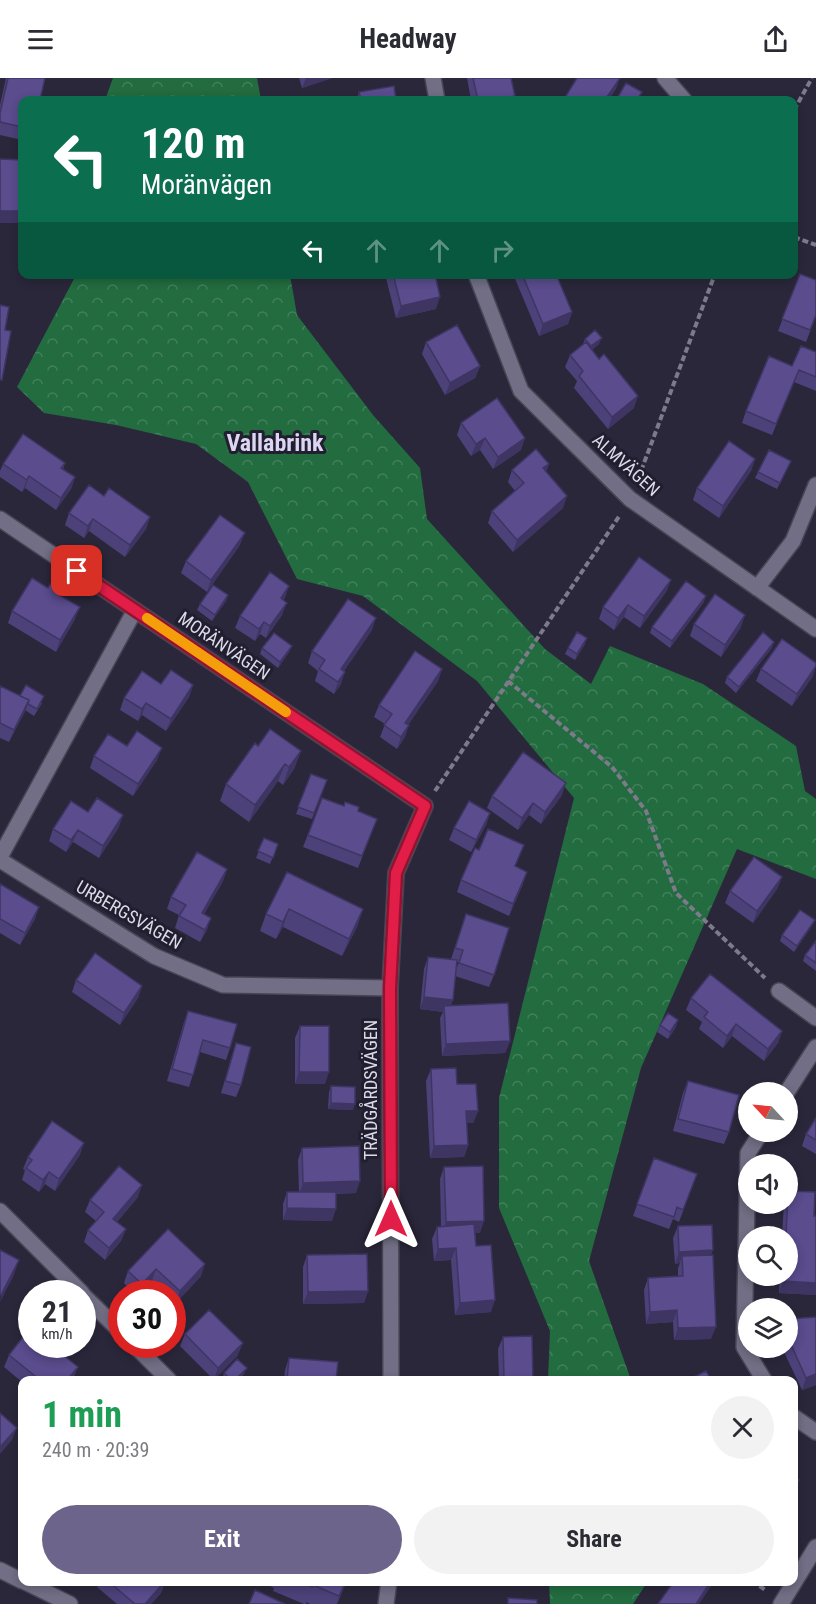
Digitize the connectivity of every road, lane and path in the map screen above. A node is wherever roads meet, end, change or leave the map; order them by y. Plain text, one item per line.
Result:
1 (433, 78) edge
2 (664, 78) edge
3 (812, 78) edge
4 (436, 96) edge
5 (680, 96) edge
6 (798, 103) edge
7 (798, 238) edge
8 (816, 245) edge
9 (478, 279) edge
10 (713, 279) edge
11 (816, 485) edge
12 (630, 499) junction
13 (0, 519) edge
14 (757, 588) junction
15 (135, 610) junction
16 (816, 629) edge
17 (508, 681) junction
18 (425, 806) junction
19 (0, 858) edge
20 (390, 988) junction
21 (779, 991) joint
22 (816, 1018) edge
23 (816, 1047) edge
24 (793, 1082) edge
25 (755, 1142) edge
26 (0, 1211) edge
27 (69, 1280) edge
28 (96, 1307) edge
29 (108, 1319) edge
30 (147, 1358) edge
31 (165, 1376) edge
32 (391, 1376) edge
33 (762, 1376) edge
34 (798, 1420) edge
35 (816, 1432) edge
36 (816, 1547) edge
37 (0, 1570) edge
38 (798, 1576) edge
39 (18, 1579) edge
40 (33, 1586) edge
41 (388, 1586) edge
42 (792, 1586) edge
43 (70, 1604) edge
44 (386, 1604) edge
45 (781, 1604) edge

1 - 4 street
2 - 5 street
3 - 6 path
7 - 8 path
9 - 12 street, ALMVÄGEN
10 - 12 path
11 - 14 street
12 - 14 street, ALMVÄGEN
12 - 17 path
13 - 15 street, MORÄNVÄGEN
14 - 16 street, ALMVÄGEN
15 - 18 street, MORÄNVÄGEN
15 - 19 street, URBERGSVÄGEN
17 - 18 path
17 - 21 path
18 - 20 street, TRÄDGÅRDSVÄGEN
19 - 20 street, URBERGSVÄGEN
20 - 32 street, TRÄDGÅRDSVÄGEN
21 - 22 street
23 - 24 street
25 - 33 street
26 - 27 street
28 - 29 street
30 - 31 street
34 - 35 street
36 - 38 street
37 - 39 street
40 - 43 street
41 - 44 street
42 - 45 street

